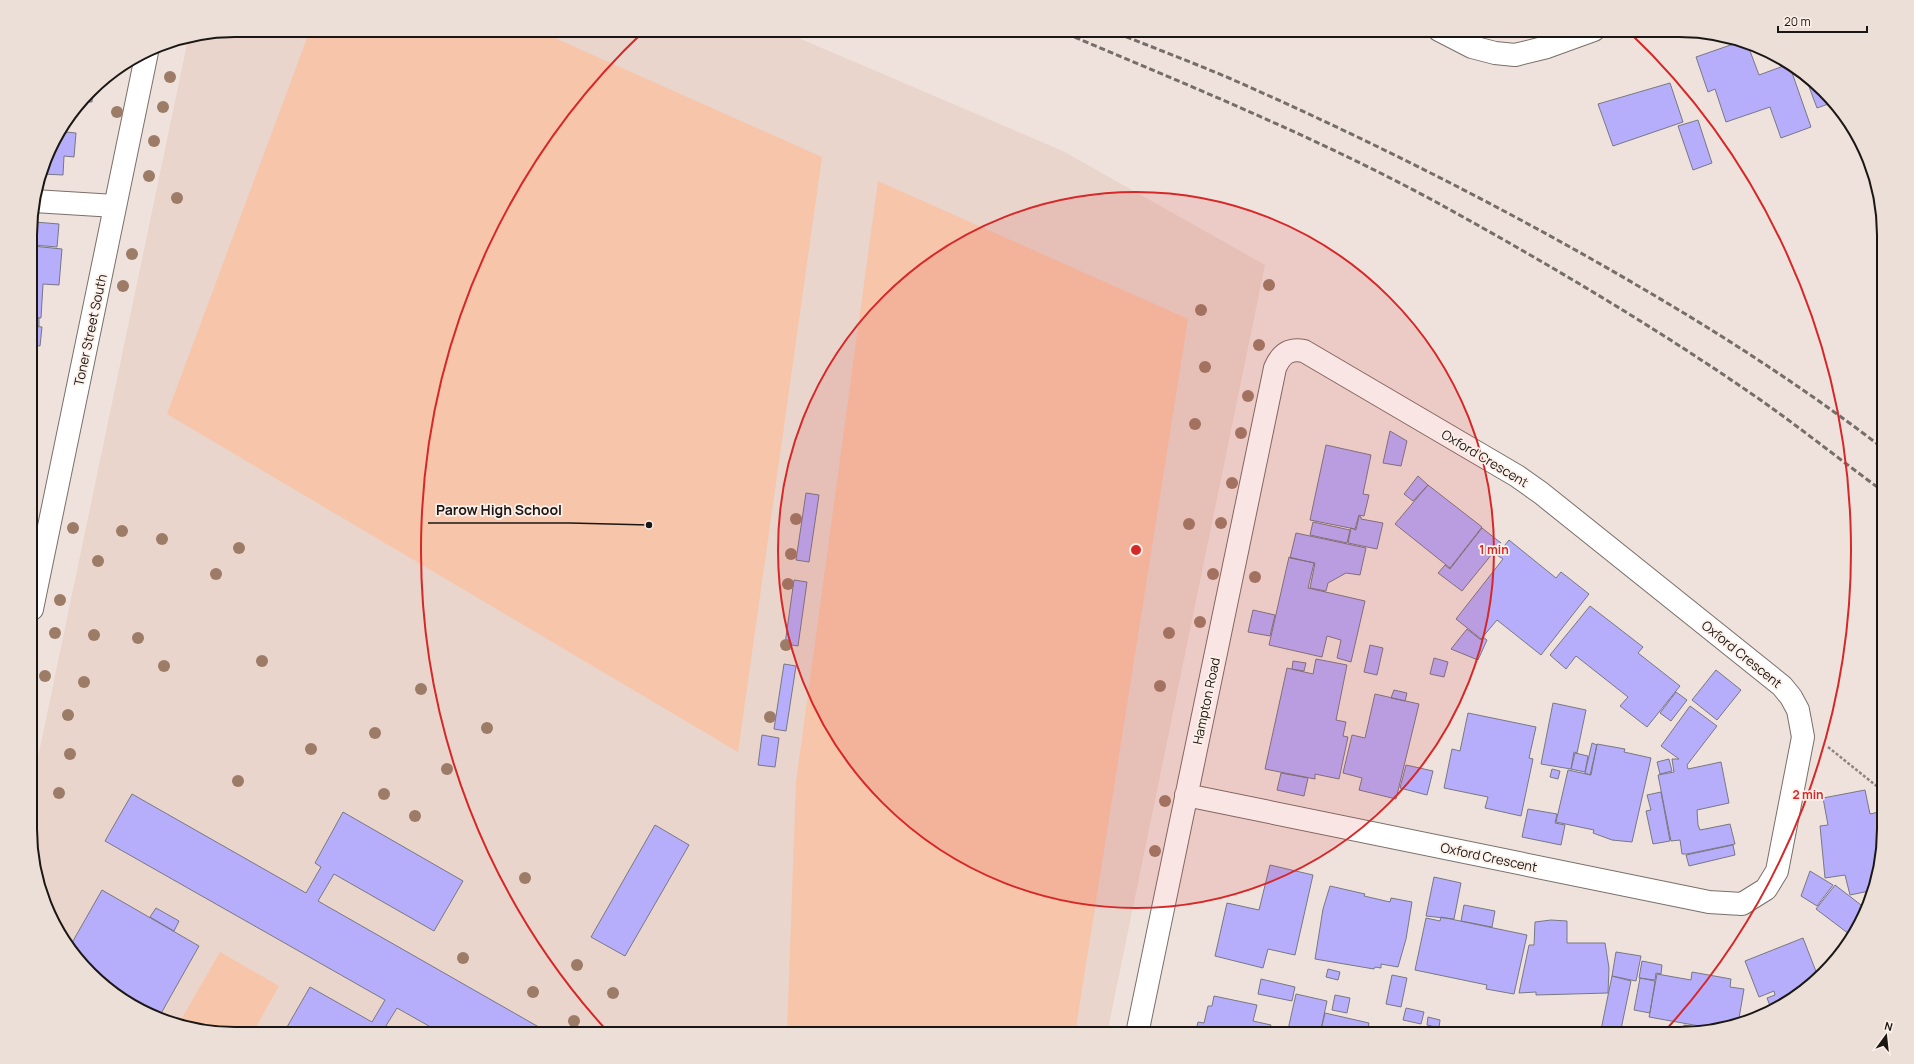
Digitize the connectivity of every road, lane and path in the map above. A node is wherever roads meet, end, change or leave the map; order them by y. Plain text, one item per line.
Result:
1 (1453, 37) edge
2 (1575, 37) edge
3 (146, 58) edge
4 (40, 201) edge
5 (115, 206) junction
6 (1275, 368) joint
7 (40, 525) edge
8 (37, 556) edge
9 (1802, 726) junction
10 (1877, 786) edge
11 (1186, 795) junction
12 (1138, 1027) edge

1 - 2 street
3 - 5 street, Toner Street South
4 - 5 street
5 - 7 street, Toner Street South
6 - 9 street, Oxford Crescent
6 - 11 street, Hampton Road
7 - 8 street, Toner Street South
9 - 10 path
9 - 11 street, Oxford Crescent
11 - 12 street, Hampton Road

